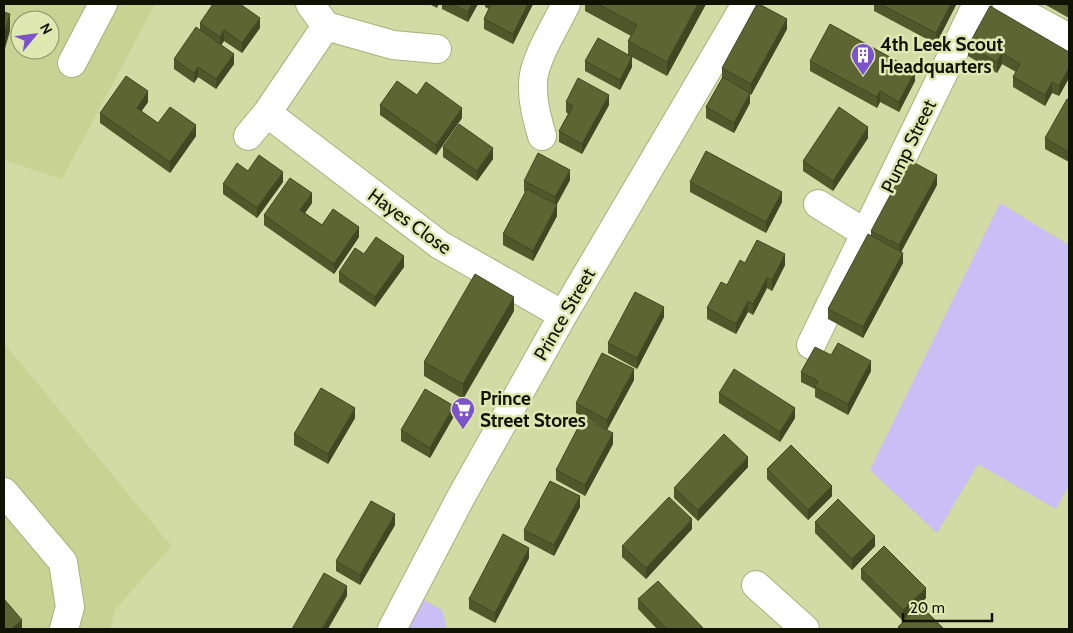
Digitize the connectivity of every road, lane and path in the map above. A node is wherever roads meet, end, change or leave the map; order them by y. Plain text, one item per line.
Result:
1 (102, 4) edge
2 (310, 4) edge
3 (566, 4) edge
4 (746, 4) edge
5 (977, 4) edge
6 (1007, 4) edge
7 (326, 26) junction
8 (1069, 38) edge
9 (437, 49) dead end
10 (72, 63) dead end
11 (267, 114) junction
12 (248, 136) dead end
13 (542, 136) dead end
14 (818, 204) dead end
15 (865, 233) junction
16 (563, 315) junction
17 (811, 345) dead end
18 (4, 492) edge
19 (756, 585) dead end
20 (64, 629) edge
21 (392, 629) edge
22 (805, 629) edge

1 - 10 street
2 - 7 street
3 - 13 street
4 - 16 street, Prince Street
5 - 15 street, Pump Street
6 - 8 street
7 - 9 street
7 - 11 street
11 - 12 street
11 - 16 street, Hayes Close
14 - 15 street
15 - 17 street, Pump Street
16 - 21 street, Prince Street
18 - 20 street
19 - 22 street

